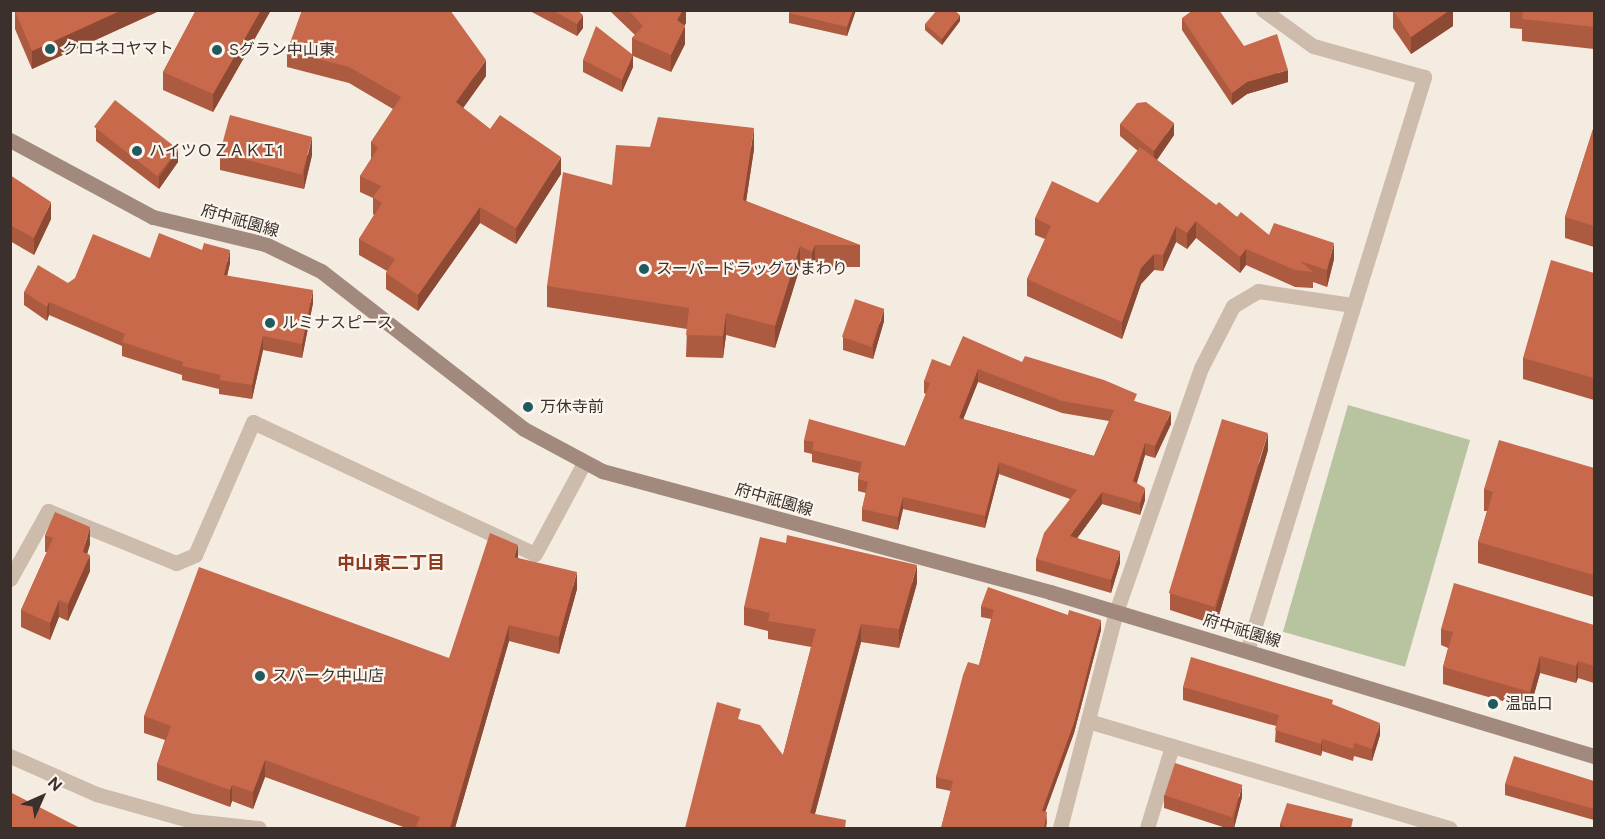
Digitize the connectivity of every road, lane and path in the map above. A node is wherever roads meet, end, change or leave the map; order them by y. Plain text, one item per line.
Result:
1 (1263, 10) edge
2 (10, 140) edge
3 (1352, 305) junction
4 (584, 463) junction
5 (10, 579) edge
6 (1116, 612) junction
7 (1246, 651) junction
8 (1088, 721) junction
9 (1172, 746) junction
10 (10, 756) edge
11 (1594, 756) edge
12 (1426, 824) edge
13 (259, 828) edge
14 (1060, 828) edge
15 (1148, 828) edge
16 (1450, 828) edge

1 - 3 street
2 - 4 main road, 府中祇園線
3 - 6 street
3 - 7 street
4 - 5 street
4 - 6 main road, 府中祇園線
6 - 7 main road, 府中祇園線
6 - 8 street
7 - 11 main road, 府中祇園線
8 - 9 street
8 - 14 street
9 - 12 street
9 - 15 street
10 - 13 street
12 - 16 street

